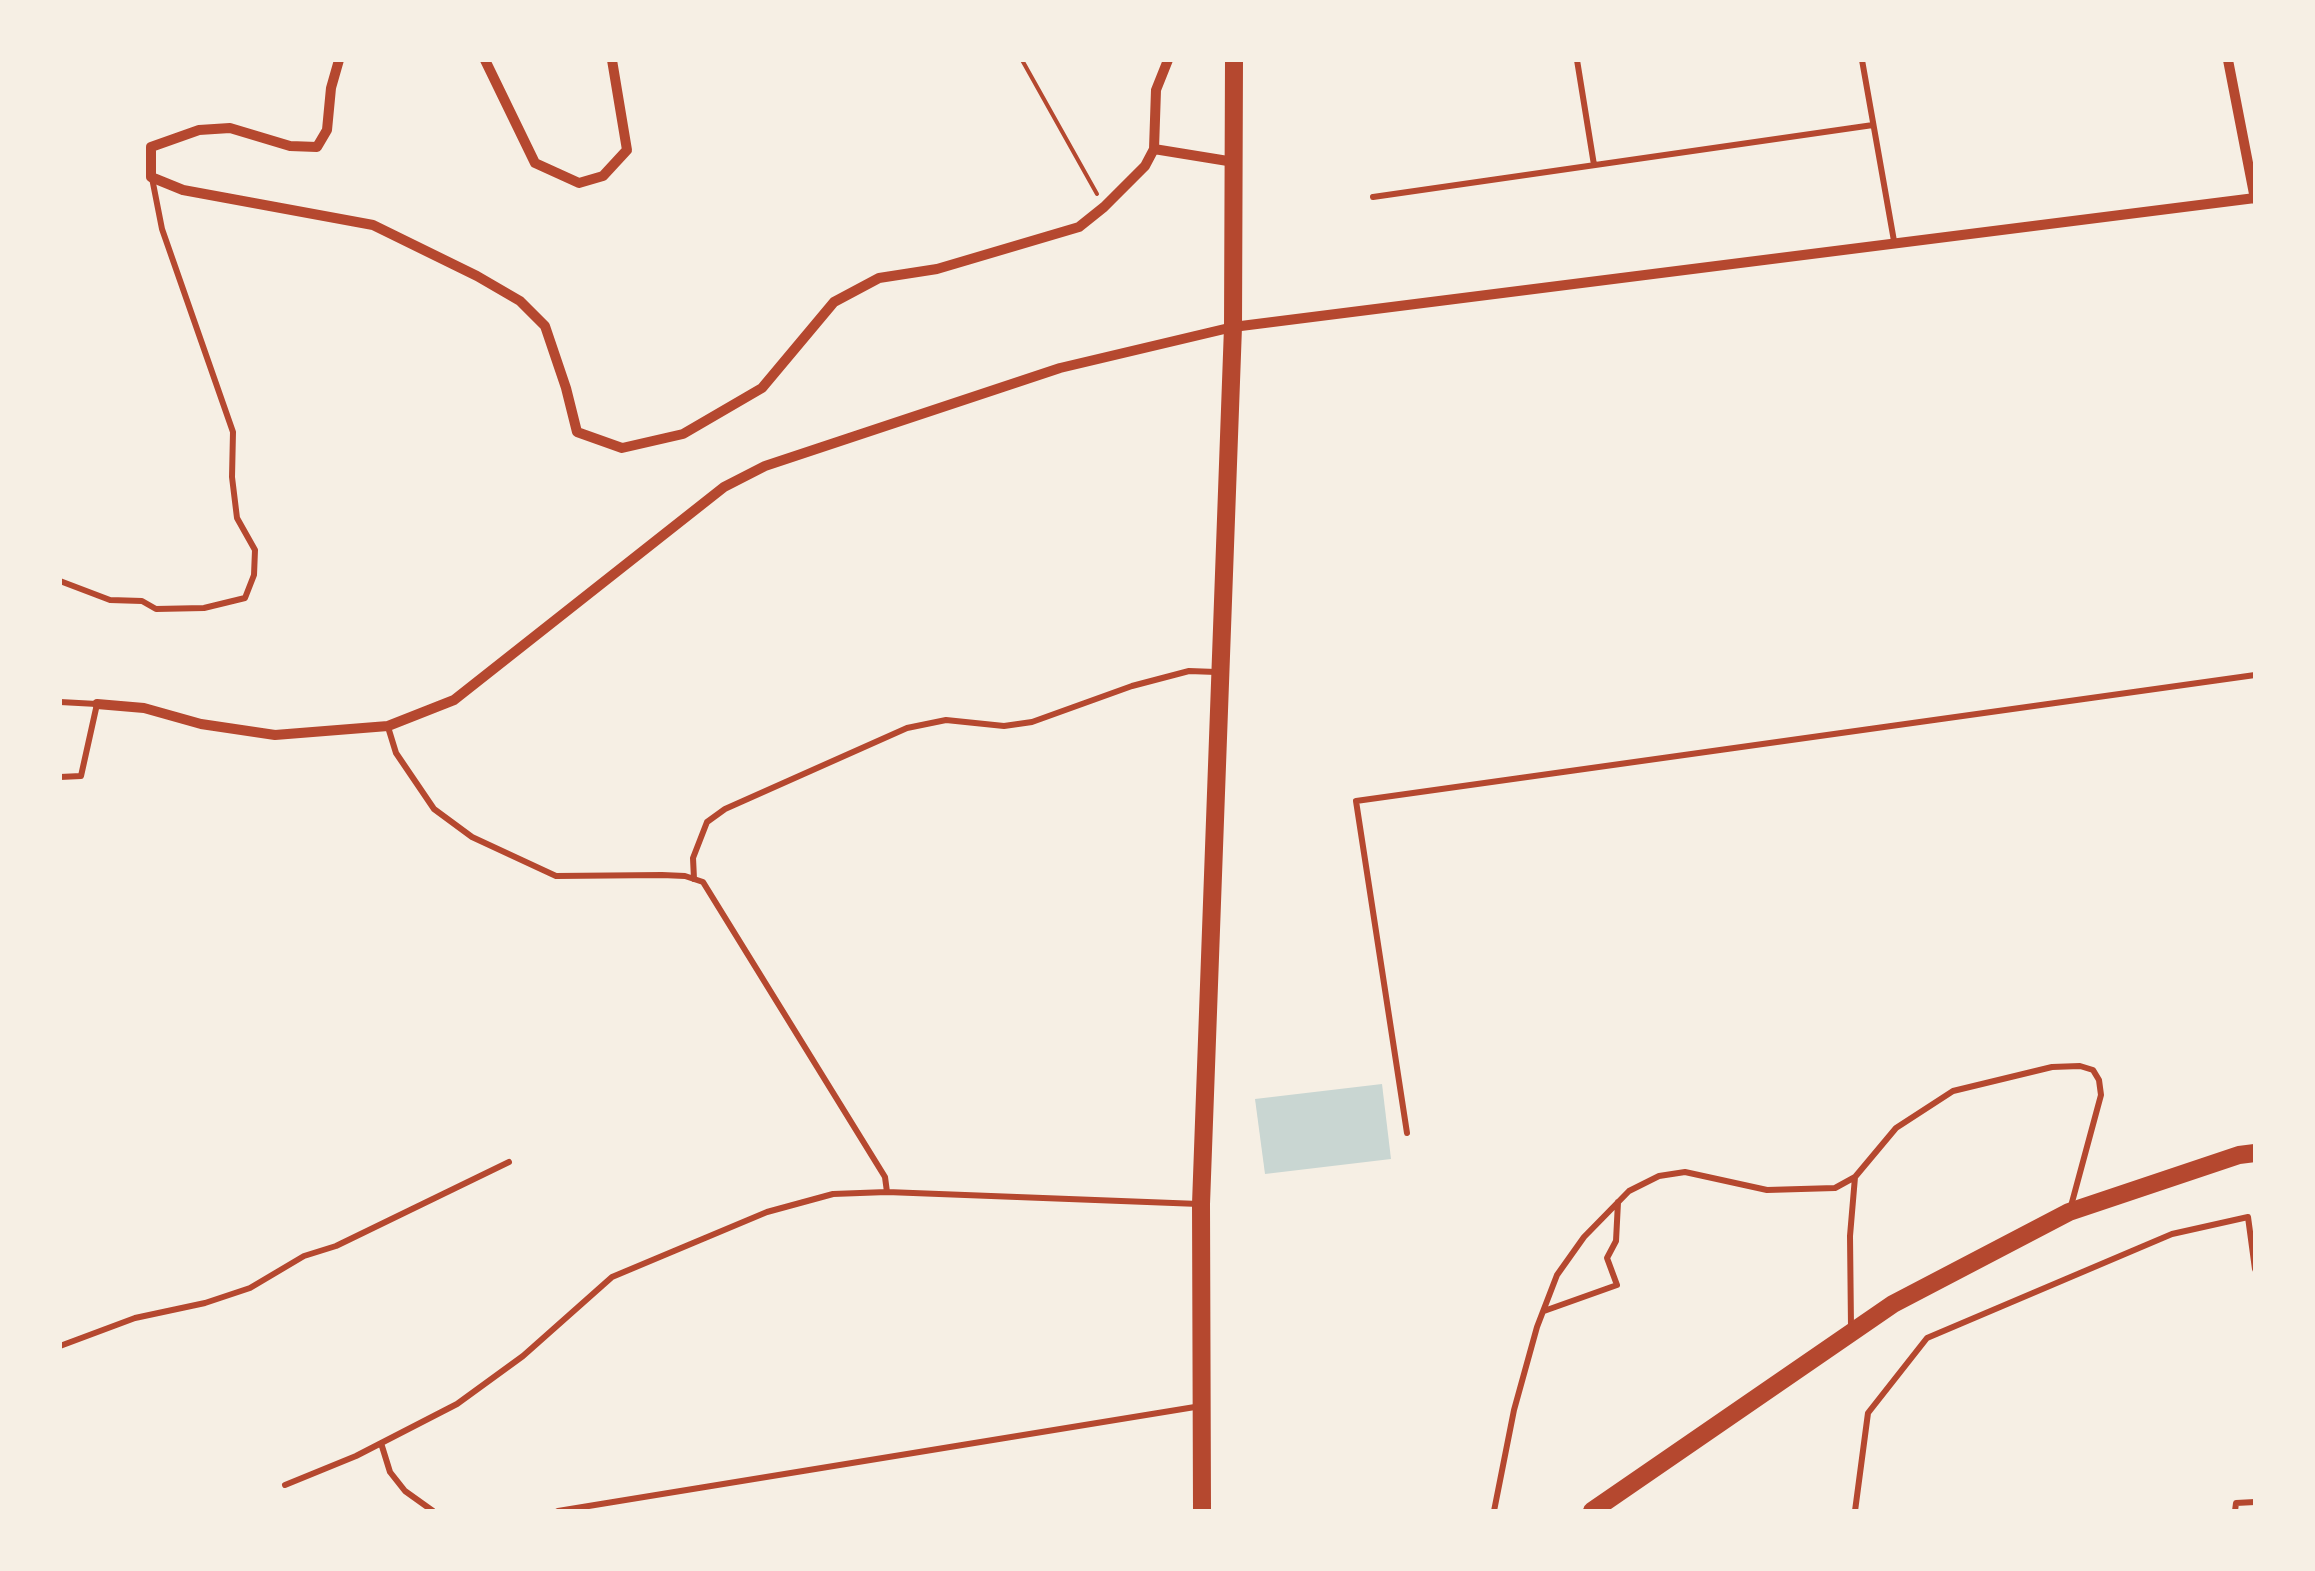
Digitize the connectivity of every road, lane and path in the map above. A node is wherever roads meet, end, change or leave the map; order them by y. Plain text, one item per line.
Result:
1 (338, 60) edge
2 (485, 60) edge
3 (612, 60) edge
4 (1022, 60) edge
5 (1168, 60) edge
6 (1234, 60) edge
7 (1577, 60) edge
8 (1862, 60) edge
9 (2228, 60) edge
10 (1872, 125) junction
11 (1154, 149) junction
12 (1234, 162) junction
13 (1594, 165) junction
14 (152, 177) junction
15 (1373, 197) dead end
16 (2255, 198) edge
17 (1104, 207) junction
18 (1894, 242) junction
19 (1233, 327) junction
20 (60, 581) edge
21 (1220, 672) junction
22 (2255, 675) edge
23 (60, 702) edge
24 (97, 704) junction
25 (388, 726) junction
26 (60, 777) edge
27 (694, 879) junction
28 (1408, 1133) dead end
29 (2255, 1153) edge
30 (509, 1162) dead end
31 (1855, 1177) junction
32 (887, 1192) junction
33 (1618, 1202) junction
34 (1201, 1204) junction
35 (2069, 1212) junction
36 (2255, 1269) edge
37 (1542, 1312) junction
38 (1851, 1334) junction
39 (60, 1346) edge
40 (1202, 1405) junction
41 (381, 1443) junction
42 (285, 1485) dead end
43 (2255, 1502) edge
44 (433, 1511) edge
45 (558, 1511) edge
46 (1202, 1511) edge
47 (1494, 1511) edge
48 (1592, 1511) edge
49 (1855, 1511) edge
50 (2236, 1511) edge

1 - 14 street
2 - 3 street
4 - 17 path
5 - 11 street
6 - 12 street
7 - 13 lane
8 - 10 lane
9 - 16 street
10 - 13 lane
10 - 18 lane
11 - 12 street
11 - 17 street
12 - 19 street
13 - 15 lane
14 - 17 street
14 - 20 lane
16 - 18 street
18 - 19 street
19 - 21 street
19 - 25 street
21 - 27 lane
21 - 34 street
22 - 28 lane
23 - 24 lane
24 - 25 street
24 - 26 lane
25 - 27 lane
27 - 32 lane
29 - 35 street
30 - 39 lane
31 - 33 lane
31 - 35 lane
31 - 38 lane
32 - 34 lane
32 - 41 lane
33 - 37 lane
33 - 37 lane
34 - 40 street
35 - 38 street
36 - 49 lane
37 - 47 lane
38 - 48 street
40 - 45 lane
40 - 46 street
41 - 42 lane
41 - 44 lane
43 - 50 lane

